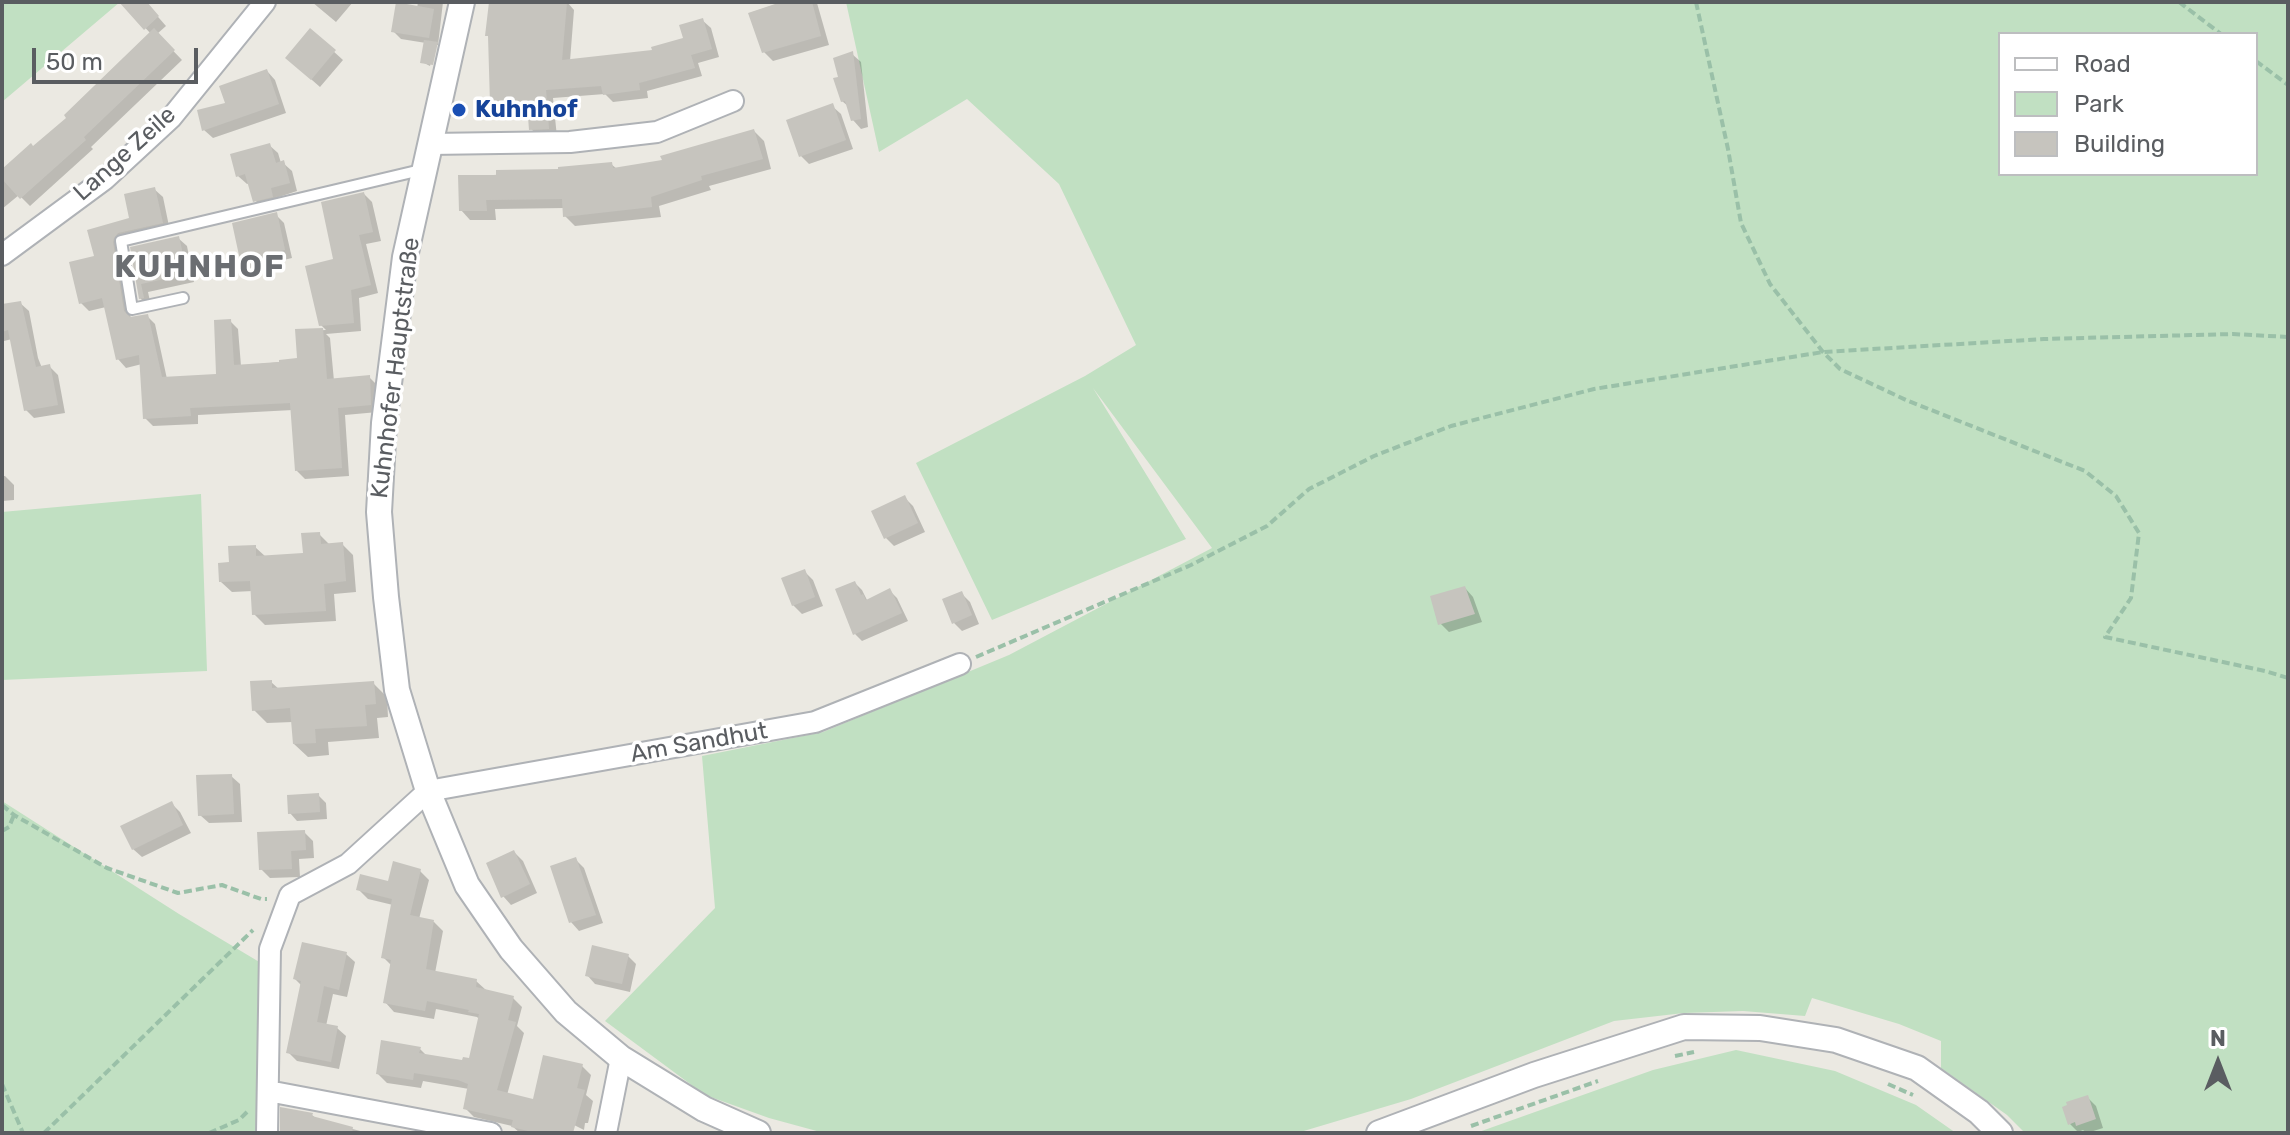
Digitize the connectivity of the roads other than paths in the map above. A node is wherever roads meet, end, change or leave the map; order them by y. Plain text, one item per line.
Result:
1 (265, 2) edge
2 (462, 2) edge
3 (733, 101) dead end
4 (430, 144) junction
5 (425, 169) junction
6 (2, 255) edge
7 (183, 298) dead end
8 (960, 664) road end
9 (428, 791) junction
10 (621, 1058) junction
11 (268, 1091) junction
12 (267, 1133) edge
13 (491, 1133) edge
14 (606, 1133) edge
15 (758, 1133) edge
16 (1379, 1133) edge
17 (2000, 1133) edge

1 - 6 street, Lange Zeile
2 - 4 street, Kuhnhofer Hauptstraße
3 - 4 street
4 - 5 street, Kuhnhofer Hauptstraße
5 - 7 lane
5 - 9 street, Kuhnhofer Hauptstraße
8 - 9 street, Am Sandhut
9 - 10 street, Kuhnhofer Hauptstraße
9 - 11 street
10 - 14 street
10 - 15 street, Kuhnhofer Hauptstraße
11 - 12 street
11 - 13 street
16 - 17 street

